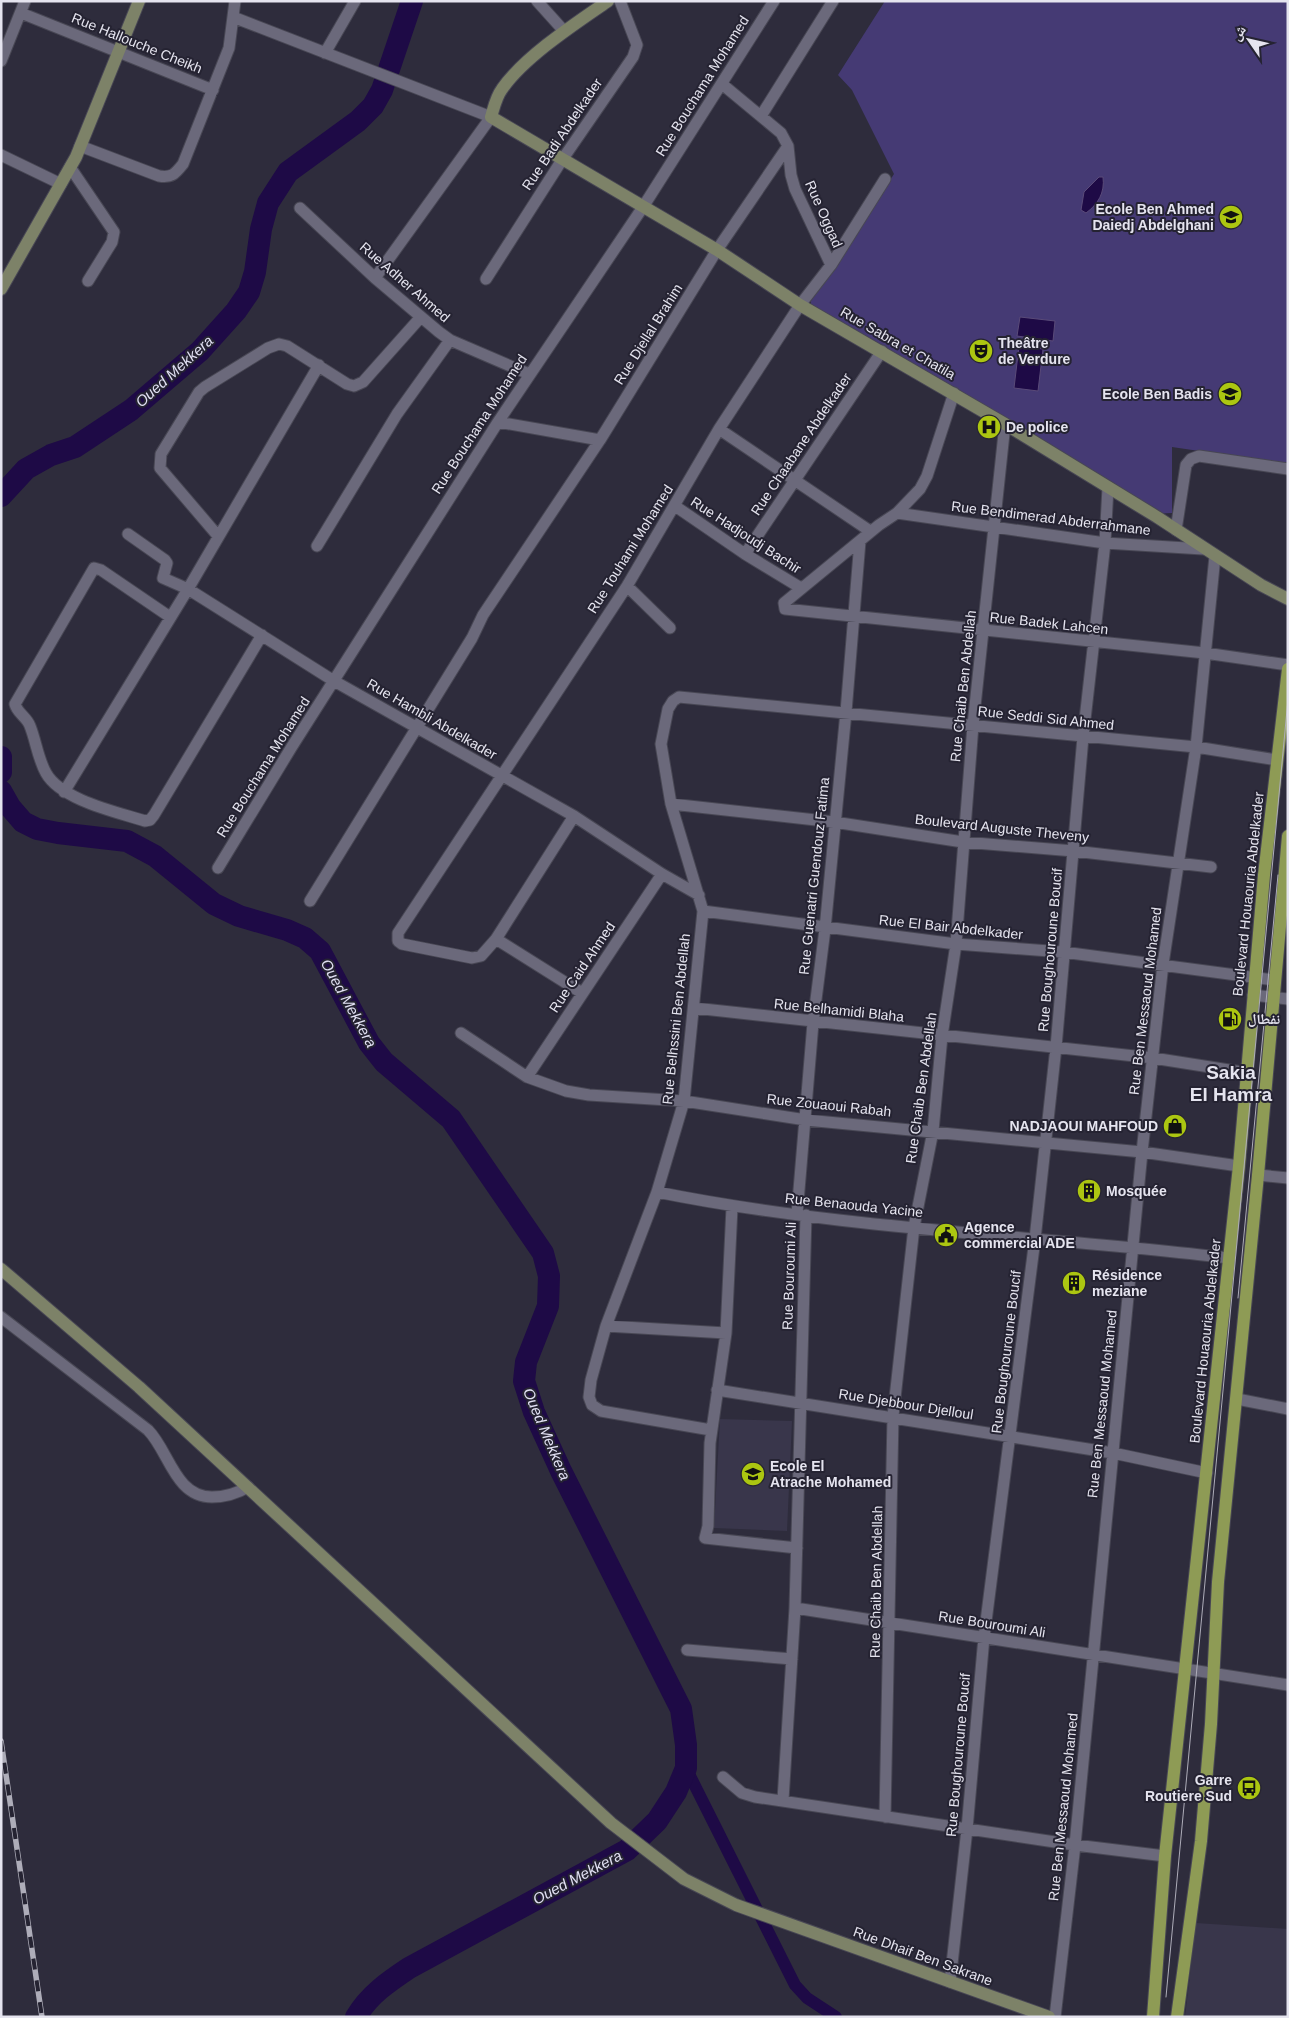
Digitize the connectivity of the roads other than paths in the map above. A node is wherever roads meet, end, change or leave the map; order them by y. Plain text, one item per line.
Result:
1 (25, 1) edge
2 (139, 1) edge
3 (235, 1) edge
4 (355, 1) edge
5 (537, 1) edge
6 (608, 1) edge
7 (620, 1) edge
8 (774, 1) edge
9 (833, 1) edge
10 (21, 13) junction
11 (233, 17) junction
12 (564, 31) junction
13 (119, 52) junction
14 (325, 53) junction
15 (1, 61) edge
16 (722, 84) junction
17 (213, 90) junction
18 (761, 116) junction
19 (491, 117) junction
20 (80, 146) junction
21 (788, 146) junction
22 (1, 155) edge
23 (562, 160) junction
24 (70, 167) junction
25 (885, 180) dead end
26 (60, 184) junction
27 (300, 208) dead end
28 (643, 208) junction
29 (717, 250) junction
30 (831, 265) junction
31 (375, 278) junction
32 (486, 279) dead end
33 (88, 281) dead end
34 (1, 289) edge
35 (800, 305) junction
36 (420, 318) junction
37 (450, 340) junction
38 (882, 351) junction
39 (319, 365) junction
40 (529, 374) junction
41 (954, 393) junction
42 (498, 422) junction
43 (1005, 424) junction
44 (719, 429) junction
45 (600, 440) junction
46 (1288, 469) edge
47 (794, 480) junction
48 (1108, 487) junction
49 (675, 506) junction
50 (897, 513) junction
51 (995, 528) junction
52 (1176, 530) junction
53 (870, 532) junction
54 (128, 534) dead end
55 (218, 536) junction
56 (860, 541) junction
57 (1105, 543) junction
58 (317, 546) dead end
59 (1203, 549) junction
60 (745, 554) junction
61 (1215, 556) junction
62 (627, 586) junction
63 (801, 588) junction
64 (188, 589) junction
65 (1288, 599) edge
66 (854, 616) junction
67 (170, 617) junction
68 (670, 628) dead end
69 (983, 631) junction
70 (262, 634) junction
71 (1093, 642) junction
72 (1205, 653) junction
73 (1288, 665) edge
74 (1288, 669) edge
75 (334, 681) junction
76 (668, 709) joint
77 (846, 712) junction
78 (973, 725) junction
79 (417, 729) junction
80 (1084, 737) junction
81 (1196, 747) junction
82 (1277, 760) junction
83 (501, 776) junction
84 (64, 792) junction
85 (671, 804) junction
86 (574, 816) junction
87 (834, 822) junction
88 (1288, 836) edge
89 (963, 842) junction
90 (1074, 851) junction
91 (1178, 864) junction
92 (1211, 867) dead end
93 (218, 868) dead end
94 (662, 874) junction
95 (699, 895) junction
96 (310, 901) dead end
97 (703, 911) junction
98 (826, 929) junction
99 (496, 939) junction
100 (956, 944) junction
101 (1063, 952) junction
102 (1162, 964) junction
103 (1255, 978) junction
104 (1274, 980) junction
105 (582, 993) junction
106 (1253, 995) junction
107 (1272, 997) junction
108 (1288, 999) edge
109 (694, 1008) junction
110 (813, 1023) junction
111 (461, 1032) dead end
112 (942, 1036) junction
113 (1056, 1047) junction
114 (1152, 1058) junction
115 (1248, 1073) junction
116 (527, 1077) junction
117 (684, 1101) junction
118 (806, 1120) junction
119 (933, 1131) junction
120 (1045, 1144) junction
121 (1142, 1152) junction
122 (1239, 1166) junction
123 (1258, 1175) junction
124 (1288, 1178) edge
125 (657, 1192) junction
126 (732, 1207) junction
127 (802, 1215) junction
128 (914, 1227) junction
129 (1035, 1239) junction
130 (1133, 1246) junction
131 (1228, 1258) junction
132 (1, 1269) edge
133 (1, 1317) edge
134 (606, 1326) junction
135 (726, 1333) junction
136 (717, 1390) junction
137 (1237, 1399) junction
138 (799, 1403) junction
139 (1288, 1408) edge
140 (893, 1416) junction
141 (711, 1430) junction
142 (1010, 1436) junction
143 (1113, 1453) junction
144 (1207, 1473) junction
145 (248, 1486) junction
146 (797, 1548) junction
147 (795, 1608) junction
148 (890, 1624) junction
149 (984, 1637) junction
150 (687, 1650) dead end
151 (1093, 1655) junction
152 (792, 1659) junction
153 (1185, 1670) junction
154 (1214, 1674) junction
155 (1288, 1685) edge
156 (723, 1777) dead end
157 (783, 1800) junction
158 (885, 1817) junction
159 (967, 1829) junction
160 (1075, 1845) junction
161 (1165, 1856) junction
162 (950, 1982) junction
163 (1049, 2017) edge
164 (1055, 2017) edge
165 (1153, 2017) edge
166 (1177, 2017) edge

1 - 10 street
2 - 13 main road
3 - 11 street
4 - 14 street
5 - 12 street
6 - 12 main road
7 - 23 street, Rue Badi Abdelkader
8 - 16 street, Rue Bouchama Mohamed
9 - 18 street
10 - 13 street, Rue Hallouche Cheikh
10 - 15 street
11 - 14 street
11 - 17 street
12 - 19 main road
13 - 17 street, Rue Hallouche Cheikh
13 - 20 main road
14 - 19 street
16 - 18 street
16 - 28 street, Rue Bouchama Mohamed
17 - 20 street
18 - 21 street
19 - 23 main road, Rue Sabra et Chatila
19 - 31 street
20 - 24 main road
21 - 29 street, Rue Djellal Brahim
21 - 30 street, Rue Oggad
22 - 26 street
23 - 28 main road, Rue Sabra et Chatila
23 - 32 street, Rue Badi Abdelkader
24 - 26 main road
24 - 33 street
25 - 30 street, Rue Touhami Mohamed
26 - 34 main road
27 - 31 street, Rue Adher Ahmed
28 - 29 main road, Rue Sabra et Chatila
28 - 40 street, Rue Bouchama Mohamed
29 - 35 main road, Rue Sabra et Chatila
29 - 45 street, Rue Djellal Brahim
30 - 35 street, Rue Touhami Mohamed
31 - 36 street, Rue Adher Ahmed
35 - 38 main road, Rue Sabra et Chatila
35 - 44 street, Rue Touhami Mohamed
36 - 37 street, Rue Adher Ahmed
36 - 39 street
37 - 40 street, Rue Adher Ahmed
37 - 58 street
38 - 41 main road, Rue Sabra et Chatila
38 - 47 street, Rue Chaabane Abdelkader
39 - 55 street
39 - 55 street
40 - 42 street, Rue Bouchama Mohamed
41 - 43 main road, Rue Sabra et Chatila
41 - 50 street
42 - 45 street
42 - 75 street, Rue Bouchama Mohamed
43 - 48 main road, Rue Sabra et Chatila
43 - 51 street, Rue Chaib Ben Abdellah
44 - 47 street
44 - 49 street, Rue Touhami Mohamed
45 - 79 street, Rue Djellal Brahim
46 - 52 street
47 - 53 street
47 - 60 street, Rue Chaabane Abdelkader
48 - 52 main road, Rue Sabra et Chatila
48 - 57 street, Rue Boughouroune Boucif
49 - 60 street, Rue Hadjoudj Bachir
49 - 62 street, Rue Touhami Mohamed
50 - 51 street, Rue Bendimerad Abderrahmane
50 - 53 street
51 - 57 street, Rue Bendimerad Abderrahmane
51 - 69 street, Rue Chaib Ben Abdellah
52 - 59 main road, Rue Sabra et Chatila
53 - 56 street
54 - 64 street, Rue Hambli Abdelkader
55 - 64 street
56 - 63 street
56 - 66 street, Rue Guenatri Guendouz Fatima
57 - 59 street, Rue Bendimerad Abderrahmane
57 - 71 street, Rue Boughouroune Boucif
59 - 61 main road, Rue Sabra et Chatila
60 - 63 street, Rue Hadjoudj Bachir
61 - 65 main road, Rue Sabra et Chatila
61 - 72 street, Rue Ben Messaoud Mohamed
62 - 68 street
62 - 83 street, Rue Touhami Mohamed
63 - 66 street, Rue Badek Lahcen
64 - 67 street
64 - 70 street, Rue Hambli Abdelkader
66 - 69 street, Rue Badek Lahcen
66 - 77 street, Rue Guenatri Guendouz Fatima
67 - 84 street
67 - 84 street
69 - 71 street, Rue Badek Lahcen
69 - 78 street, Rue Chaib Ben Abdellah
70 - 75 street, Rue Hambli Abdelkader
70 - 84 street
71 - 72 street, Rue Badek Lahcen
71 - 80 street, Rue Boughouroune Boucif
72 - 73 street, Rue Badek Lahcen
72 - 81 street, Rue Ben Messaoud Mohamed
74 - 82 main road, Boulevard Houaouria Abdelkader
75 - 79 street, Rue Hambli Abdelkader
75 - 93 street, Rue Bouchama Mohamed
76 - 77 street, Rue Seddi Sid Ahmed
76 - 85 street, Rue Belhssini Ben Abdellah
77 - 78 street, Rue Seddi Sid Ahmed
77 - 87 street, Rue Guenatri Guendouz Fatima
78 - 80 street, Rue Seddi Sid Ahmed
78 - 89 street, Rue Chaib Ben Abdellah
79 - 83 street, Rue Hambli Abdelkader
79 - 96 street, Rue Djellal Brahim
80 - 81 street, Rue Seddi Sid Ahmed
80 - 90 street, Rue Boughouroune Boucif
81 - 82 street, Rue Seddi Sid Ahmed
81 - 91 street, Rue Ben Messaoud Mohamed
82 - 103 main road, Boulevard Houaouria Abdelkader
83 - 86 street, Rue Hambli Abdelkader
83 - 99 street, Rue Touhami Mohamed
85 - 87 street, Boulevard Auguste Theveny
85 - 95 street, Rue Belhssini Ben Abdellah
86 - 94 street, Rue Hambli Abdelkader
86 - 99 street
87 - 89 street, Boulevard Auguste Theveny
87 - 98 street, Rue Guenatri Guendouz Fatima
88 - 104 main road
89 - 90 street, Boulevard Auguste Theveny
89 - 100 street, Rue Chaib Ben Abdellah
90 - 91 street, Boulevard Auguste Theveny
90 - 101 street, Rue Boughouroune Boucif
91 - 92 street, Boulevard Auguste Theveny
91 - 102 street, Rue Ben Messaoud Mohamed
94 - 95 street, Rue Hambli Abdelkader
94 - 105 street, Rue Caid Ahmed
95 - 97 street, Rue Belhssini Ben Abdellah
97 - 98 street, Rue El Bair Abdelkader
97 - 109 street, Rue Belhssini Ben Abdellah
98 - 100 street, Rue El Bair Abdelkader
98 - 110 street, Rue Guenatri Guendouz Fatima
99 - 105 street
100 - 101 street, Rue El Bair Abdelkader
100 - 112 street, Rue Chaib Ben Abdellah
101 - 102 street, Rue El Bair Abdelkader
101 - 113 street, Rue Boughouroune Boucif
102 - 103 street, Rue El Bair Abdelkader
102 - 114 street, Rue Ben Messaoud Mohamed
103 - 104 street, Rue El Bair Abdelkader
103 - 106 main road, Boulevard Houaouria Abdelkader
103 - 107 street
104 - 107 main road
105 - 116 street, Rue Caid Ahmed
106 - 107 street
106 - 115 main road, Boulevard Houaouria Abdelkader
107 - 108 street
107 - 123 main road
109 - 110 street, Rue Belhamidi Blaha
109 - 117 street, Rue Belhssini Ben Abdellah
110 - 112 street, Rue Belhamidi Blaha
110 - 118 street, Rue Guenatri Guendouz Fatima
111 - 116 street, Rue Zouaoui Rabah
112 - 113 street, Rue Belhamidi Blaha
112 - 119 street, Rue Chaib Ben Abdellah
113 - 114 street, Rue Belhamidi Blaha
113 - 120 street, Rue Boughouroune Boucif
114 - 115 street, Rue Belhamidi Blaha
114 - 121 street, Rue Ben Messaoud Mohamed
115 - 122 main road, Boulevard Houaouria Abdelkader
116 - 117 street, Rue Zouaoui Rabah
117 - 118 street, Rue Zouaoui Rabah
117 - 125 street, Rue Belhssini Ben Abdellah
118 - 119 street, Rue Zouaoui Rabah
118 - 127 street, Rue Guenatri Guendouz Fatima
119 - 120 street, Rue Zouaoui Rabah
119 - 128 street, Rue Chaib Ben Abdellah
120 - 121 street, Rue Zouaoui Rabah
120 - 129 street, Rue Boughouroune Boucif
121 - 122 street, Rue Zouaoui Rabah
121 - 130 street, Rue Ben Messaoud Mohamed
122 - 131 main road, Boulevard Houaouria Abdelkader
123 - 124 street
123 - 137 main road
125 - 126 street, Rue Benaouda Yacine
125 - 134 street, Rue Belhssini Ben Abdellah
126 - 127 street, Rue Benaouda Yacine
126 - 135 street
127 - 128 street, Rue Benaouda Yacine
127 - 138 street, Rue Bouroumi Ali
128 - 129 street, Rue Benaouda Yacine
128 - 140 street, Rue Chaib Ben Abdellah
129 - 130 street, Rue Benaouda Yacine
129 - 142 street, Rue Boughouroune Boucif
130 - 131 street, Rue Benaouda Yacine
130 - 143 street, Rue Ben Messaoud Mohamed
131 - 144 main road, Boulevard Houaouria Abdelkader
132 - 145 main road, Rue Dhaif Ben Sakrane
133 - 145 street
134 - 135 street
134 - 141 street, Rue Belhssini Ben Abdellah
135 - 136 street
136 - 138 street, Rue Djebbour Djelloul
136 - 141 street
137 - 139 street
137 - 154 main road
138 - 140 street, Rue Djebbour Djelloul
138 - 146 street, Rue Bouroumi Ali
140 - 142 street, Rue Djebbour Djelloul
140 - 148 street, Rue Chaib Ben Abdellah
141 - 146 street
142 - 143 street, Rue Djebbour Djelloul
142 - 149 street, Rue Boughouroune Boucif
143 - 144 street, Rue Djebbour Djelloul
143 - 151 street, Rue Ben Messaoud Mohamed
144 - 153 main road, Boulevard Houaouria Abdelkader
145 - 162 main road, Rue Dhaif Ben Sakrane
146 - 147 street, Rue Bouroumi Ali
147 - 148 street, Rue Bouroumi Ali
147 - 152 street, Rue Bouroumi Ali
148 - 149 street, Rue Bouroumi Ali
148 - 158 street, Rue Chaib Ben Abdellah
149 - 151 street, Rue Bouroumi Ali
149 - 159 street, Rue Boughouroune Boucif
150 - 152 street
151 - 153 street, Rue Bouroumi Ali
151 - 160 street, Rue Ben Messaoud Mohamed
152 - 157 street, Rue Bouroumi Ali
153 - 154 street, Rue Bouroumi Ali
153 - 161 main road, Boulevard Houaouria Abdelkader
154 - 155 street, Rue Bouroumi Ali
154 - 166 main road
156 - 157 street
157 - 158 street
158 - 159 street
159 - 160 street
159 - 162 street, Rue Boughouroune Boucif
160 - 161 street
160 - 164 street, Rue Ben Messaoud Mohamed
161 - 165 main road, Boulevard Houaouria Abdelkader
162 - 163 main road, Rue Dhaif Ben Sakrane

